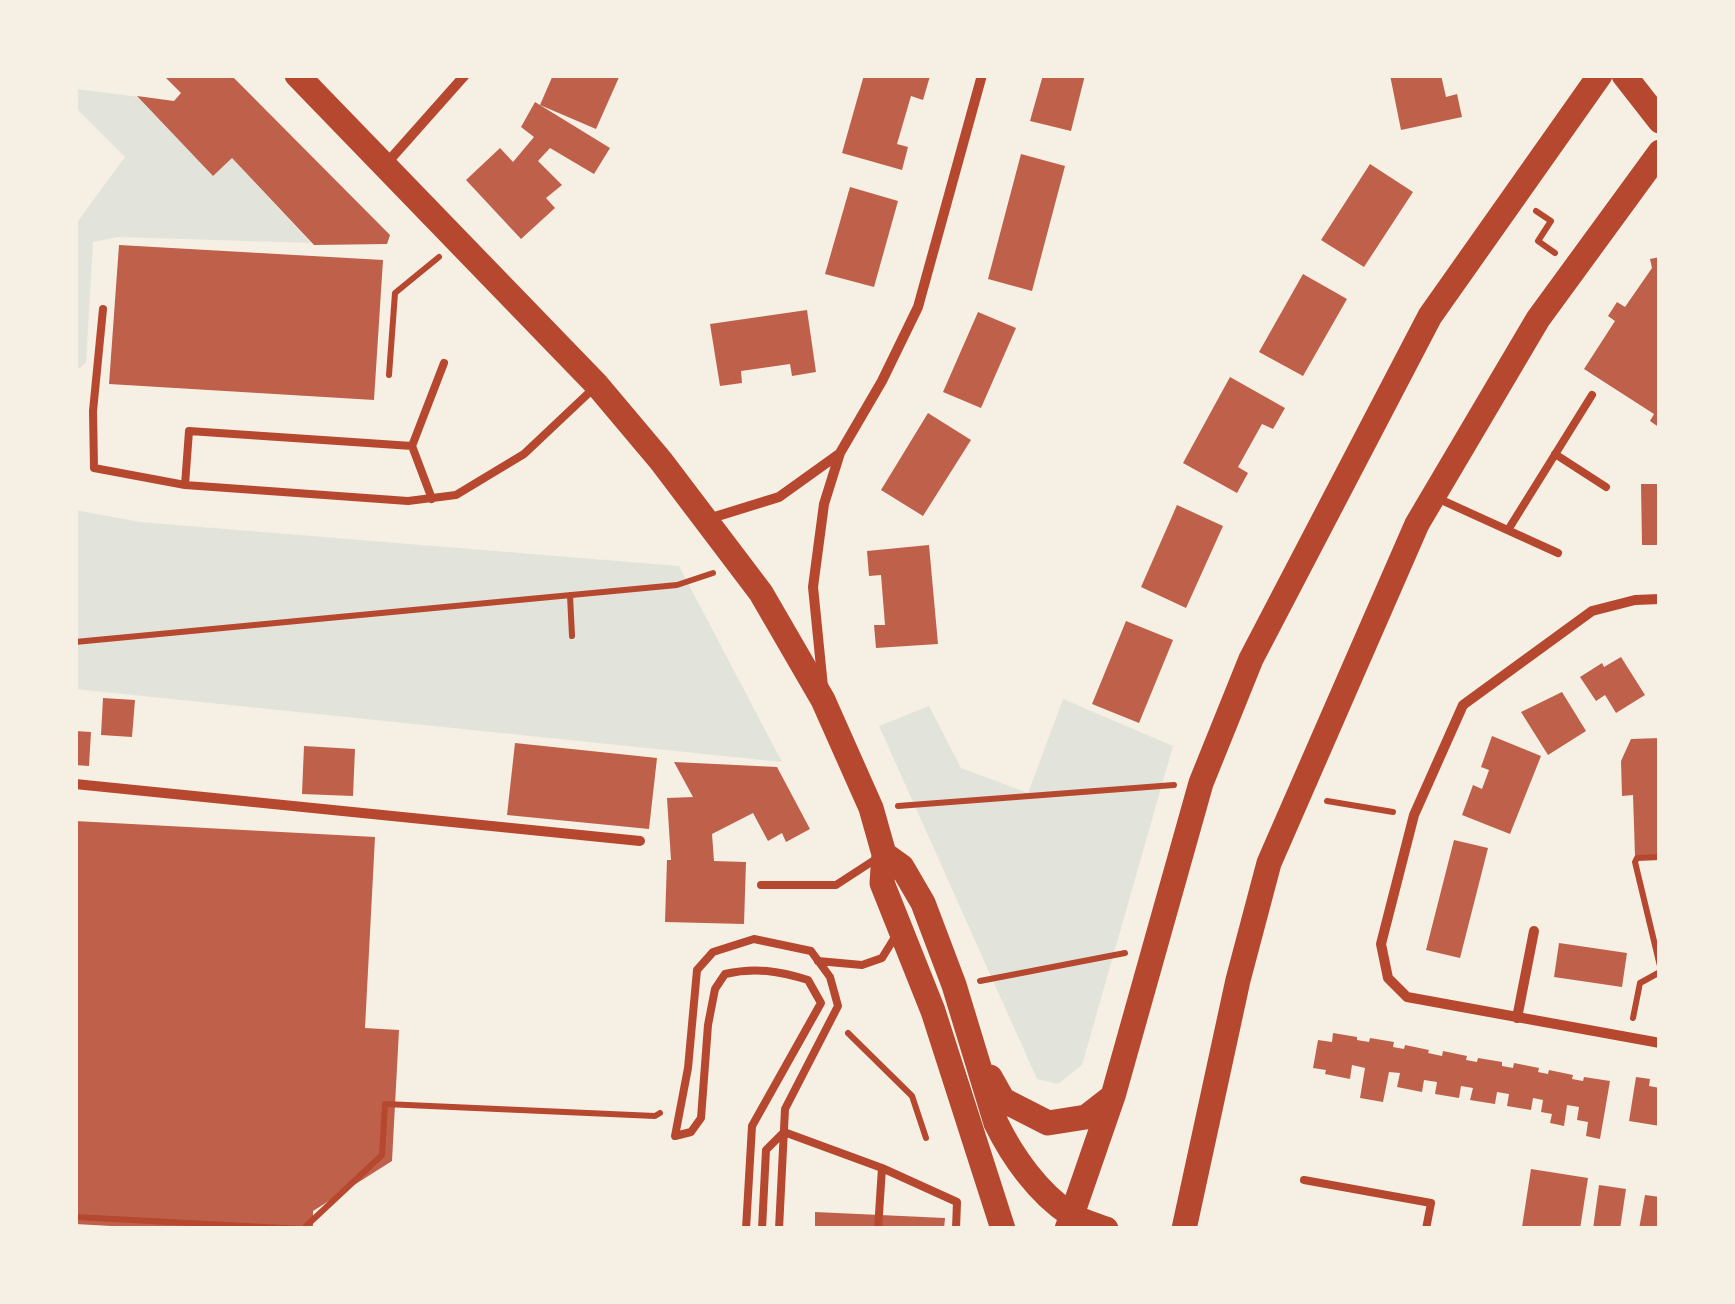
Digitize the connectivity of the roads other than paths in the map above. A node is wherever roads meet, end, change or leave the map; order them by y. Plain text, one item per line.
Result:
1 (298, 75) edge
2 (465, 75) edge
3 (982, 75) edge
4 (1600, 75) edge
5 (1624, 75) edge
6 (1660, 121) edge
7 (1660, 152) edge
8 (385, 164) junction
9 (103, 310) dead end
10 (444, 363) dead end
11 (597, 385) junction
12 (1592, 395) dead end
13 (412, 446) junction
14 (840, 453) junction
15 (1555, 454) junction
16 (184, 485) junction
17 (1606, 487) dead end
18 (1432, 496) junction
19 (432, 499) junction
20 (706, 519) junction
21 (1508, 530) junction
22 (1558, 553) dead end
23 (1660, 599) edge
24 (823, 700) junction
25 (75, 784) edge
26 (640, 841) dead end
27 (884, 854) junction
28 (760, 886) dead end
29 (898, 924) junction
30 (1534, 930) dead end
31 (818, 961) junction
32 (1517, 1018) junction
33 (1660, 1043) edge
34 (972, 1044) junction
35 (1113, 1096) junction
36 (784, 1132) junction
37 (882, 1168) junction
38 (1304, 1180) dead end
39 (1069, 1222) edge
40 (746, 1229) edge
41 (762, 1229) edge
42 (779, 1229) edge
43 (878, 1229) edge
44 (956, 1229) edge
45 (1003, 1229) edge
46 (1106, 1229) edge
47 (1184, 1229) edge
48 (1426, 1229) edge

1 - 8 main road
2 - 8 street
3 - 14 street
4 - 35 main road
5 - 6 main road
7 - 18 main road
8 - 11 main road
9 - 16 lane
10 - 13 lane
11 - 19 lane
11 - 20 main road
12 - 15 lane
13 - 16 lane
13 - 19 lane
14 - 20 street
14 - 24 street
15 - 17 lane
15 - 21 lane
16 - 19 lane
18 - 21 lane
18 - 47 main road
20 - 24 main road
21 - 22 lane
23 - 32 street
24 - 27 main road
25 - 26 street
27 - 28 lane
27 - 29 main road
27 - 34 main road
29 - 31 lane
29 - 45 main road
30 - 32 street
31 - 36 lane
31 - 40 lane
32 - 33 street
34 - 35 main road
34 - 39 main road
35 - 39 main road
36 - 37 lane
36 - 41 lane
36 - 42 lane
37 - 43 lane
37 - 44 lane
38 - 48 lane
39 - 46 main road

